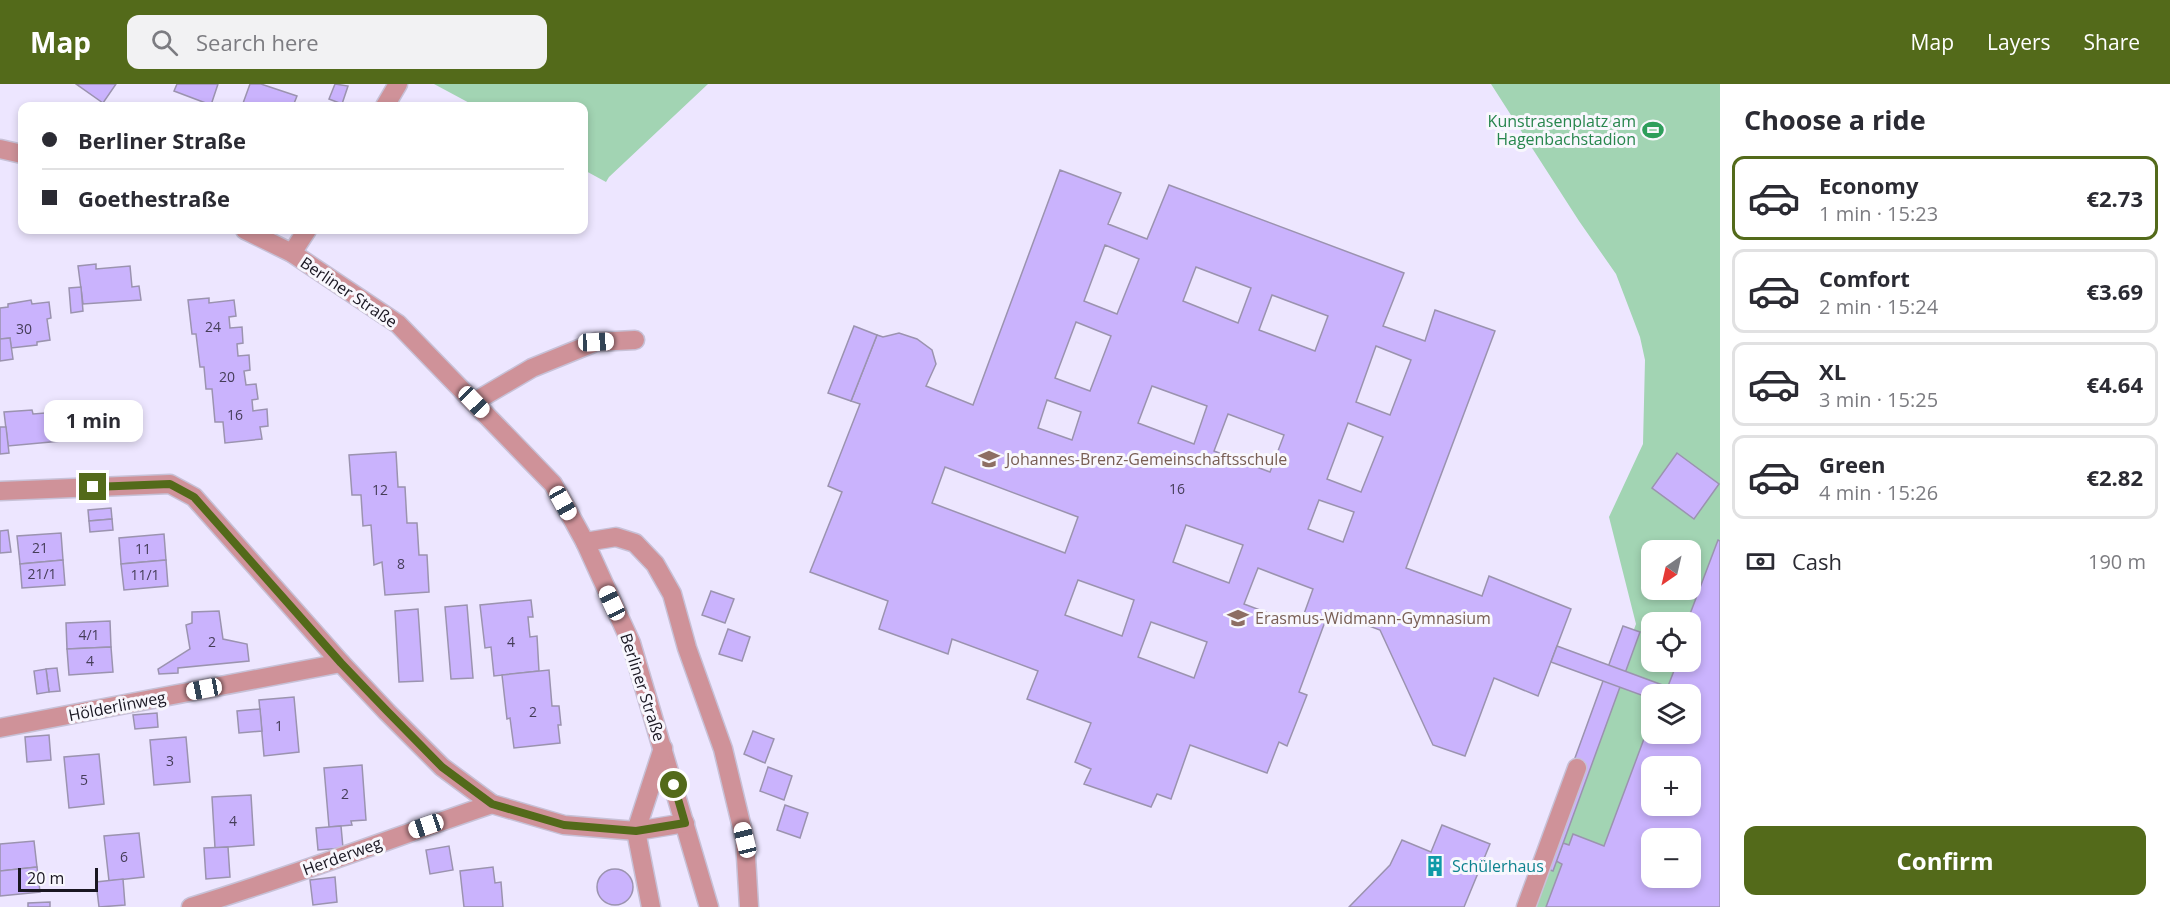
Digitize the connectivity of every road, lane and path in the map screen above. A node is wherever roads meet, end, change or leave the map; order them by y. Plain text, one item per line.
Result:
1 (398, 84) edge
2 (387, 102) edge
3 (0, 149) edge
4 (18, 153) edge
5 (253, 234) edge
6 (304, 234) edge
7 (292, 253) junction
8 (635, 340) dead end
9 (474, 402) junction
10 (0, 491) edge
11 (585, 542) junction
12 (341, 663) junction
13 (0, 728) edge
14 (663, 748) junction
15 (1577, 768) dead end
16 (492, 804) junction
17 (685, 823) junction
18 (636, 831) junction
19 (191, 907) edge
20 (651, 907) edge
21 (709, 907) edge
22 (749, 907) edge
23 (1526, 907) edge

1 - 2 street
3 - 4 street
5 - 7 street, Berliner Straße
6 - 7 street
7 - 9 street, Berliner Straße
8 - 9 street
9 - 11 street, Berliner Straße
10 - 12 street
11 - 14 street, Berliner Straße
11 - 22 street
12 - 13 street, Hölderlinweg
12 - 16 street
14 - 17 street, Berliner Straße
14 - 18 street
15 - 23 street
16 - 18 street
16 - 19 street, Herderweg
17 - 18 street
17 - 21 street, Berliner Straße
18 - 20 street

